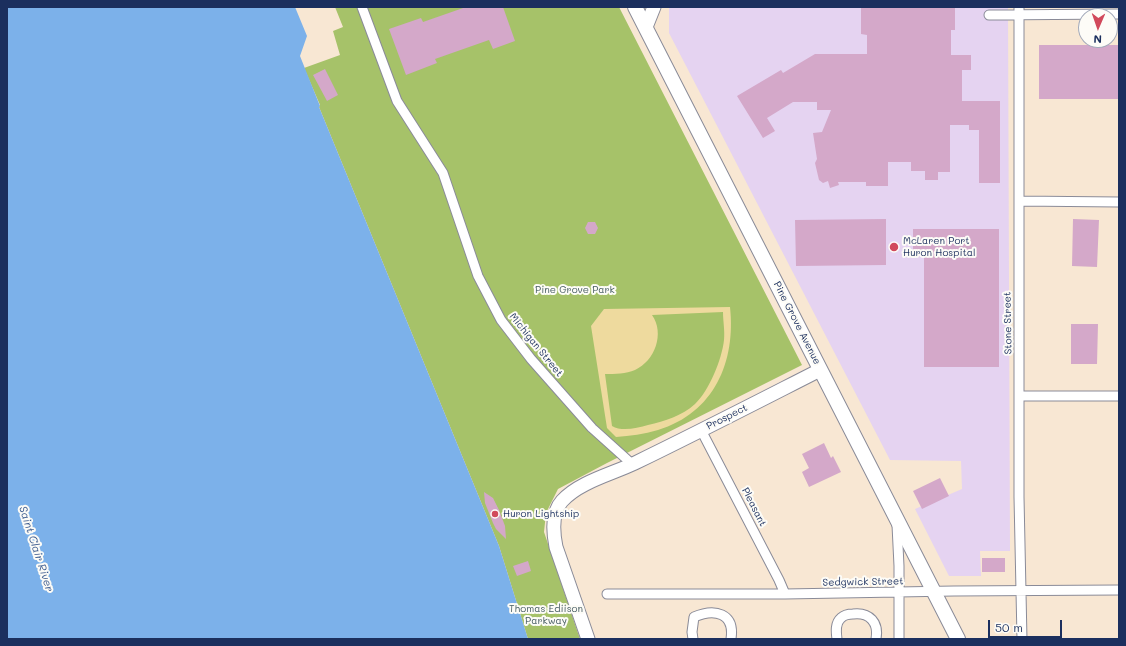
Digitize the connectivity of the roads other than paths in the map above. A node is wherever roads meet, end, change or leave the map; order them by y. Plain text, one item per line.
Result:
1 (362, 7) edge
2 (635, 7) edge
3 (654, 7) edge
4 (1019, 10) edge
5 (1119, 14) edge
6 (989, 15) dead end
7 (646, 27) junction
8 (1019, 201) junction
9 (1119, 202) edge
10 (820, 370) junction
11 (1020, 396) junction
12 (1119, 396) edge
13 (702, 430) junction
14 (632, 464) junction
15 (896, 519) junction
16 (1021, 590) junction
17 (1119, 590) edge
18 (934, 592) junction
19 (607, 594) dead end
20 (785, 594) junction
21 (898, 594) junction
22 (588, 639) edge
23 (693, 639) edge
24 (731, 639) edge
25 (837, 639) edge
26 (876, 639) edge
27 (899, 639) edge
28 (958, 639) edge
29 (1022, 639) edge

1 - 14 street, Michigan Street
2 - 7 main road, Pine Grove Avenue
3 - 7 street
4 - 5 street
4 - 6 street
4 - 8 street, Stone Street
7 - 10 main road, Pine Grove Avenue
8 - 9 street
8 - 11 street, Stone Street
10 - 13 street, Prospect
10 - 15 main road, Pine Grove Avenue
11 - 12 street
11 - 16 street, Stone Street
13 - 14 street, Prospect
13 - 20 street, Pleasant
14 - 22 street, Prospect
15 - 18 main road, Pine Grove Avenue
15 - 21 street
16 - 17 street, Sedgwick Street
16 - 18 street, Sedgwick Street
16 - 29 street, Stone Street
18 - 21 street, Sedgwick Street
18 - 28 main road, Pine Grove Avenue
19 - 20 street, Sedgwick Street
20 - 21 street, Sedgwick Street
21 - 27 street
23 - 24 street
25 - 26 street

